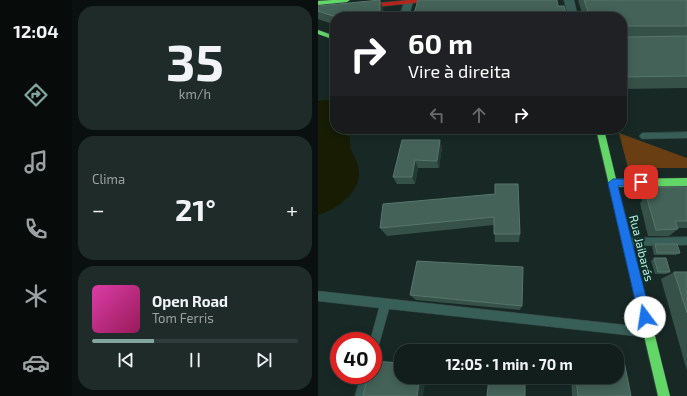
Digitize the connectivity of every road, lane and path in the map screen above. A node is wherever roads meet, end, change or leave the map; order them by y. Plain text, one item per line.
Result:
1 (347, 0) edge
2 (424, 0) edge
3 (569, 0) edge
4 (408, 2) junction
5 (318, 3) edge
6 (318, 11) edge
7 (405, 12) edge
8 (572, 12) edge
9 (318, 32) edge
10 (330, 36) edge
11 (601, 134) edge
12 (687, 135) edge
13 (642, 136) dead end
14 (687, 182) edge
15 (613, 183) junction
16 (687, 241) edge
17 (627, 242) junction
18 (318, 296) edge
19 (384, 304) junction
20 (377, 332) edge
21 (649, 332) junction
22 (364, 384) edge
23 (361, 396) edge
24 (664, 396) edge

1 - 5 main road
2 - 4 main road
3 - 8 street
4 - 6 main road
4 - 7 street
9 - 10 main road
11 - 15 main road, Rua Jaibarás
12 - 13 lane
14 - 15 main road
15 - 17 main road, Rua Jaibarás
16 - 17 lane
17 - 21 main road, Rua Jaibarás
18 - 19 lane
19 - 20 lane
19 - 21 lane
21 - 24 main road, Rua Jaibarás
22 - 23 lane

